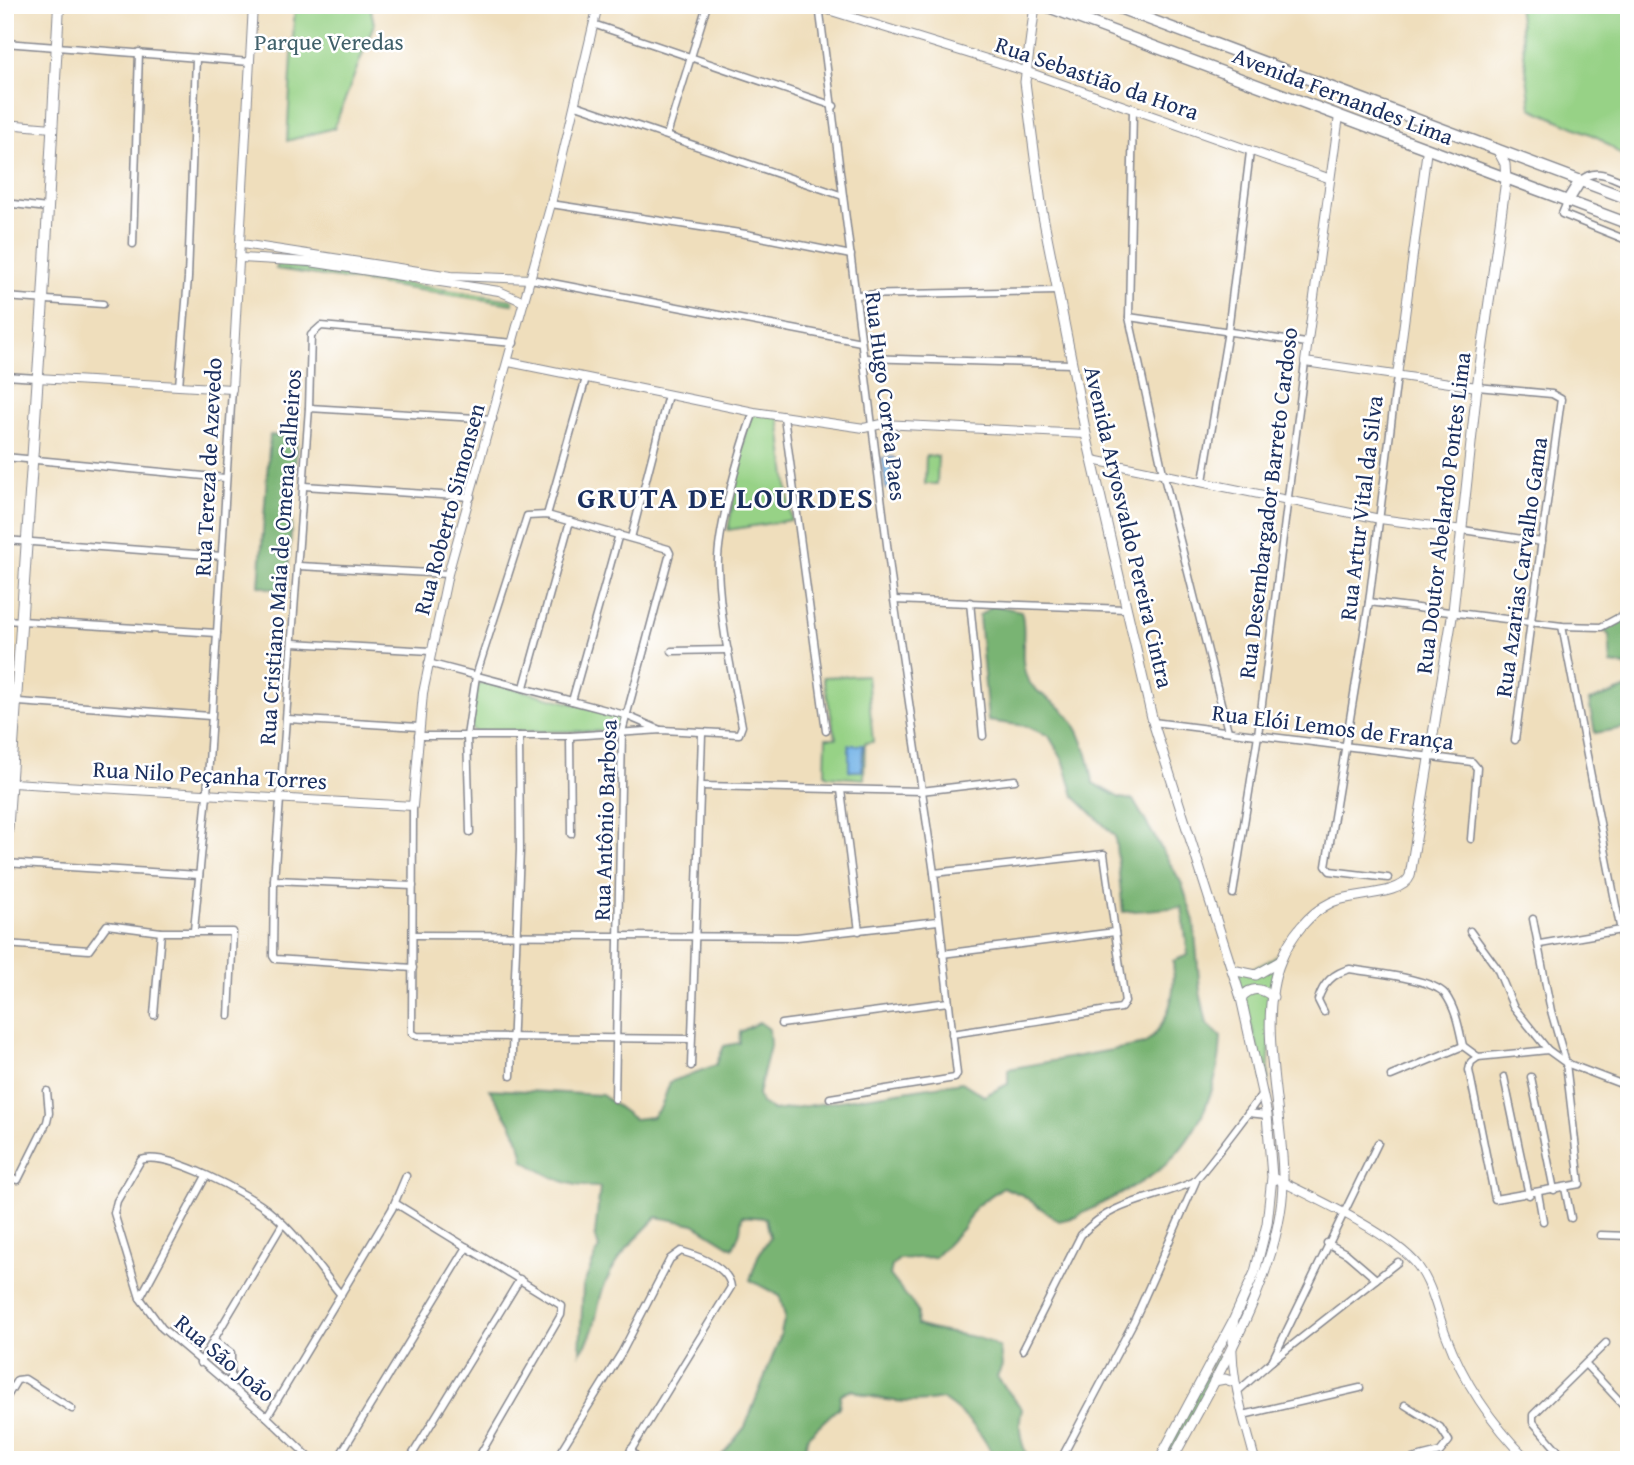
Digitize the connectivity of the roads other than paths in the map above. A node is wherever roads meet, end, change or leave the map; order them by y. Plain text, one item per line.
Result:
1 (59, 5) edge
2 (253, 5) edge
3 (598, 5) edge
4 (707, 5) edge
5 (1035, 5) edge
6 (1043, 5) edge
7 (1111, 5) edge
8 (817, 6) edge
9 (593, 24) junction
10 (5, 43) edge
11 (57, 47) junction
12 (139, 52) junction
13 (196, 58) junction
14 (689, 58) junction
15 (250, 62) junction
16 (1026, 71) junction
17 (576, 105) junction
18 (834, 106) junction
19 (1133, 110) junction
20 (1339, 116) junction
21 (5, 124) edge
22 (52, 128) junction
23 (667, 135) junction
24 (1427, 149) junction
25 (1497, 149) junction
26 (1250, 152) junction
27 (1328, 178) junction
28 (1506, 180) junction
29 (1580, 181) junction
30 (1629, 184) edge
31 (843, 196) junction
32 (1629, 199) edge
33 (1567, 202) junction
34 (5, 203) edge
35 (551, 204) junction
36 (47, 208) junction
37 (1629, 224) edge
38 (1629, 241) edge
39 (133, 244) dead end
40 (242, 244) junction
41 (851, 255) junction
42 (241, 258) junction
43 (531, 279) junction
44 (1058, 290) junction
45 (855, 295) junction
46 (5, 298) edge
47 (43, 300) junction
48 (524, 302) junction
49 (103, 304) dead end
50 (1129, 317) junction
51 (1228, 331) junction
52 (861, 342) junction
53 (514, 343) junction
54 (1306, 343) junction
55 (863, 358) junction
56 (509, 362) junction
57 (1305, 362) junction
58 (1072, 364) junction
59 (5, 376) edge
60 (1397, 376) junction
61 (37, 378) junction
62 (586, 378) junction
63 (179, 386) junction
64 (1477, 387) junction
65 (232, 389) junction
66 (668, 395) junction
67 (309, 408) junction
68 (754, 412) junction
69 (784, 416) junction
70 (493, 419) junction
71 (872, 426) junction
72 (1086, 434) junction
73 (5, 457) edge
74 (32, 459) junction
75 (1093, 460) junction
76 (1163, 472) junction
77 (225, 478) junction
78 (1203, 481) junction
79 (303, 486) junction
80 (471, 497) junction
81 (1287, 500) junction
82 (547, 515) junction
83 (1380, 519) junction
84 (570, 521) junction
85 (1463, 530) junction
86 (619, 534) junction
87 (631, 538) junction
88 (5, 540) edge
89 (28, 541) junction
90 (1542, 542) junction
91 (222, 556) junction
92 (299, 566) junction
93 (448, 574) junction
94 (894, 600) junction
95 (970, 602) junction
96 (1369, 602) junction
97 (1125, 610) junction
98 (1453, 611) junction
99 (1629, 611) edge
100 (5, 620) edge
101 (23, 621) junction
102 (1532, 622) junction
103 (1562, 626) junction
104 (217, 633) junction
105 (293, 643) junction
106 (728, 650) junction
107 (672, 651) dead end
108 (430, 652) junction
109 (428, 663) junction
110 (476, 676) junction
111 (524, 687) junction
112 (5, 701) edge
113 (572, 701) junction
114 (18, 702) junction
115 (625, 715) junction
116 (210, 716) junction
117 (288, 719) junction
118 (1153, 722) junction
119 (662, 730) junction
120 (419, 731) junction
121 (826, 731) dead end
122 (1228, 731) junction
123 (622, 733) junction
124 (702, 734) junction
125 (1258, 735) junction
126 (467, 736) junction
127 (519, 736) junction
128 (570, 736) junction
129 (983, 736) dead end
130 (1515, 740) dead end
131 (1346, 748) junction
132 (1430, 758) junction
133 (1015, 780) dead end
134 (8, 783) edge
135 (701, 786) junction
136 (841, 790) junction
137 (921, 791) junction
138 (207, 795) junction
139 (282, 797) junction
140 (412, 806) junction
141 (470, 832) dead end
142 (571, 834) dead end
143 (1471, 839) dead end
144 (5, 864) edge
145 (934, 873) junction
146 (199, 874) junction
147 (1388, 878) dead end
148 (274, 880) junction
149 (413, 886) junction
150 (1233, 894) dead end
151 (1533, 919) dead end
152 (938, 921) junction
153 (194, 930) junction
154 (1621, 930) junction
155 (859, 931) junction
156 (1470, 931) dead end
157 (160, 932) junction
158 (1115, 932) junction
159 (413, 935) junction
160 (516, 935) junction
161 (618, 936) junction
162 (695, 938) junction
163 (5, 944) edge
164 (1540, 944) junction
165 (942, 954) junction
166 (1280, 961) junction
167 (413, 968) junction
168 (1232, 970) junction
169 (1629, 973) edge
170 (1241, 998) junction
171 (1273, 998) junction
172 (948, 1002) junction
173 (1324, 1012) dead end
174 (154, 1015) dead end
175 (229, 1016) dead end
176 (780, 1024) dead end
177 (952, 1034) junction
178 (691, 1038) junction
179 (512, 1039) junction
180 (617, 1040) junction
181 (1463, 1045) junction
182 (1548, 1051) junction
183 (1478, 1057) junction
184 (1566, 1063) junction
185 (691, 1066) dead end
186 (511, 1076) dead end
187 (1391, 1076) dead end
188 (1504, 1077) dead end
189 (1531, 1077) dead end
190 (1629, 1087) edge
191 (47, 1091) dead end
192 (1263, 1091) junction
193 (830, 1098) dead end
194 (615, 1099) dead end
195 (1248, 1113) junction
196 (1267, 1115) junction
197 (1378, 1143) dead end
198 (206, 1176) junction
199 (406, 1177) dead end
200 (1272, 1177) junction
201 (5, 1178) edge
202 (1196, 1181) junction
203 (1283, 1182) junction
204 (1565, 1188) junction
205 (1554, 1190) junction
206 (1538, 1193) junction
207 (1529, 1195) junction
208 (395, 1203) junction
209 (1342, 1214) junction
210 (1571, 1218) dead end
211 (1543, 1221) dead end
212 (282, 1225) junction
213 (1600, 1235) dead end
214 (1629, 1236) edge
215 (1327, 1243) junction
216 (467, 1247) junction
217 (1398, 1262) dead end
218 (520, 1279) junction
219 (1376, 1279) junction
220 (341, 1295) junction
221 (140, 1298) junction
222 (1234, 1319) junction
223 (213, 1340) junction
224 (1606, 1343) dead end
225 (1231, 1346) junction
226 (1023, 1350) dead end
227 (1272, 1361) junction
228 (200, 1363) junction
229 (1586, 1365) junction
230 (1214, 1381) junction
231 (1234, 1382) junction
232 (231, 1387) junction
233 (1360, 1388) dead end
234 (1237, 1392) junction
235 (5, 1400) edge
236 (1405, 1405) dead end
237 (72, 1409) dead end
238 (1629, 1411) edge
239 (1243, 1415) junction
240 (267, 1417) junction
241 (631, 1449) junction
242 (1061, 1459) edge
243 (312, 1460) edge
244 (337, 1460) edge
245 (409, 1460) edge
246 (477, 1460) edge
247 (555, 1460) edge
248 (625, 1460) edge
249 (638, 1460) edge
250 (1158, 1460) edge
251 (1172, 1460) edge
252 (1255, 1460) edge
253 (1408, 1460) edge
254 (1528, 1460) edge
255 (1566, 1460) edge

1 - 11 main road
2 - 15 street, Rua Tereza de Azevedo
3 - 9 street, Rua Roberto Simonsen
4 - 14 street
5 - 16 main road, Avenida Aryosvaldo Pereira Cintra
6 - 20 highway, Avenida Fernandes Lima
7 - 25 highway, Avenida Fernandes Lima
8 - 16 street, Rua Sebastião da Hora
8 - 18 street, Rua Hugo Corrêa Paes
9 - 14 street
9 - 17 street, Rua Roberto Simonsen
10 - 11 street
11 - 12 street
11 - 22 main road
12 - 13 street
12 - 39 street
13 - 15 street
13 - 63 street
14 - 18 street
14 - 23 street
15 - 40 street, Rua Tereza de Azevedo
16 - 19 street, Rua Sebastião da Hora
16 - 44 main road, Avenida Aryosvaldo Pereira Cintra
17 - 23 street
17 - 35 street, Rua Roberto Simonsen
18 - 31 street, Rua Hugo Corrêa Paes
19 - 26 street, Rua Sebastião da Hora
19 - 50 street
20 - 24 highway, Avenida Fernandes Lima
20 - 27 street, Rua Desembargador Barreto Cardoso
21 - 22 street
22 - 36 main road
23 - 31 street
24 - 28 highway, Avenida Fernandes Lima
24 - 60 street, Rua Artur Vital da Silva
25 - 28 main road, Rua Doutor Abelardo Pontes Lima
25 - 29 highway, Avenida Fernandes Lima
26 - 27 street, Rua Sebastião da Hora
26 - 51 street
27 - 54 street, Rua Desembargador Barreto Cardoso
28 - 33 highway, Avenida Fernandes Lima
28 - 64 main road, Rua Doutor Abelardo Pontes Lima
29 - 30 street, Avenida Fernandes Lima
29 - 32 highway, Avenida Fernandes Lima
29 - 33 highway
31 - 41 street, Rua Hugo Corrêa Paes
33 - 37 highway, Avenida Fernandes Lima
33 - 38 street
34 - 36 street
35 - 41 street
35 - 43 street, Rua Roberto Simonsen
36 - 47 main road
40 - 42 street, Rua Tereza de Azevedo
40 - 43 street
41 - 45 street, Rua Hugo Corrêa Paes
42 - 48 street
42 - 65 street, Rua Tereza de Azevedo
43 - 48 street, Rua Roberto Simonsen
43 - 52 street
44 - 45 street
44 - 58 main road, Avenida Aryosvaldo Pereira Cintra
45 - 52 street, Rua Hugo Corrêa Paes
46 - 47 street
47 - 49 street
47 - 61 main road
48 - 53 street, Rua Roberto Simonsen
50 - 51 street
50 - 76 street
51 - 54 street
51 - 78 street
52 - 55 street, Rua Hugo Corrêa Paes
53 - 56 street, Rua Roberto Simonsen
53 - 67 street, Rua Cristiano Maia de Omena Calheiros
54 - 57 street, Rua Desembargador Barreto Cardoso
55 - 58 street
55 - 71 street, Rua Hugo Corrêa Paes
56 - 62 street
56 - 70 street, Rua Roberto Simonsen
57 - 60 street
57 - 81 street, Rua Desembargador Barreto Cardoso
58 - 72 main road, Avenida Aryosvaldo Pereira Cintra
59 - 61 street
60 - 64 street
60 - 83 street, Rua Artur Vital da Silva
61 - 63 street
61 - 74 main road
62 - 66 street
62 - 82 street
63 - 65 street
64 - 85 main road, Rua Doutor Abelardo Pontes Lima
64 - 90 street, Rua Azarias Carvalho Gama
65 - 77 street, Rua Tereza de Azevedo
66 - 68 street
66 - 87 street
67 - 70 street
67 - 79 street, Rua Cristiano Maia de Omena Calheiros
68 - 69 street
68 - 106 street
69 - 71 street
69 - 121 street
70 - 80 street, Rua Roberto Simonsen
71 - 72 street
71 - 94 street, Rua Hugo Corrêa Paes
72 - 75 main road, Avenida Aryosvaldo Pereira Cintra
73 - 74 street
74 - 77 street
74 - 89 main road
75 - 76 street
75 - 97 main road, Avenida Aryosvaldo Pereira Cintra
76 - 78 street
76 - 122 street
77 - 91 street, Rua Tereza de Azevedo
78 - 81 street
79 - 80 street
79 - 92 street, Rua Cristiano Maia de Omena Calheiros
80 - 93 street, Rua Roberto Simonsen
81 - 83 street
81 - 125 street, Rua Desembargador Barreto Cardoso
82 - 84 street
82 - 110 street
83 - 85 street
83 - 96 street, Rua Artur Vital da Silva
84 - 86 street
84 - 111 street
85 - 90 street
85 - 98 main road, Rua Doutor Abelardo Pontes Lima
86 - 87 street
86 - 113 street
87 - 115 street, Rua Antônio Barbosa
88 - 89 street
89 - 91 street
89 - 101 main road
90 - 102 street, Rua Azarias Carvalho Gama
91 - 104 street, Rua Tereza de Azevedo
92 - 93 street
92 - 105 street, Rua Cristiano Maia de Omena Calheiros
93 - 108 street, Rua Roberto Simonsen
94 - 95 street
94 - 137 street, Rua Hugo Corrêa Paes
95 - 97 street
95 - 129 street
96 - 98 street
96 - 131 street, Rua Artur Vital da Silva
97 - 118 main road, Avenida Aryosvaldo Pereira Cintra
98 - 102 street
98 - 132 main road, Rua Doutor Abelardo Pontes Lima
99 - 103 street
100 - 101 street
101 - 104 street
101 - 114 main road
102 - 103 street
102 - 130 street, Rua Azarias Carvalho Gama
103 - 154 street
104 - 116 street, Rua Tereza de Azevedo
105 - 108 street
105 - 117 street, Rua Cristiano Maia de Omena Calheiros
106 - 107 street
106 - 124 street
108 - 109 street, Rua Roberto Simonsen
109 - 110 street
109 - 120 street, Rua Roberto Simonsen
110 - 111 street
110 - 126 street
111 - 113 street
112 - 114 street
113 - 115 street
114 - 116 street
114 - 134 main road
115 - 119 street
115 - 123 street, Rua Antônio Barbosa
116 - 138 street, Rua Tereza de Azevedo
117 - 120 street
117 - 139 street, Rua Cristiano Maia de Omena Calheiros
118 - 122 street, Rua Elói Lemos de França
118 - 168 main road, Avenida Aryosvaldo Pereira Cintra
119 - 123 street
119 - 124 street
120 - 126 street
120 - 140 street, Rua Roberto Simonsen
122 - 125 street, Rua Elói Lemos de França
123 - 128 street
123 - 161 street, Rua Antônio Barbosa
124 - 135 street
125 - 131 street, Rua Elói Lemos de França
125 - 150 street, Rua Desembargador Barreto Cardoso
126 - 127 street
126 - 141 street
127 - 128 street
127 - 160 street
128 - 142 street
131 - 132 street, Rua Elói Lemos de França
131 - 147 street, Rua Artur Vital da Silva
132 - 143 street, Rua Elói Lemos de França
132 - 166 main road, Rua Doutor Abelardo Pontes Lima
133 - 137 street
134 - 138 street, Rua Nilo Peçanha Torres
134 - 144 main road
135 - 136 street
135 - 162 street
136 - 137 street
136 - 155 street
137 - 145 street, Rua Hugo Corrêa Paes
138 - 139 street, Rua Nilo Peçanha Torres
138 - 146 street, Rua Tereza de Azevedo
139 - 140 street, Rua Nilo Peçanha Torres
139 - 148 street, Rua Cristiano Maia de Omena Calheiros
140 - 149 street, Rua Roberto Simonsen
144 - 146 street
145 - 152 street, Rua Hugo Corrêa Paes
145 - 158 street
146 - 153 street, Rua Tereza de Azevedo
148 - 149 street
148 - 167 street, Rua Cristiano Maia de Omena Calheiros
149 - 159 street, Rua Roberto Simonsen
151 - 164 street
152 - 155 street
152 - 165 street, Rua Hugo Corrêa Paes
153 - 157 street
153 - 175 street
154 - 164 street
154 - 169 street
155 - 162 street
156 - 182 street
157 - 163 street
157 - 174 street
158 - 165 street
158 - 177 street
159 - 160 street
159 - 167 street, Rua Roberto Simonsen
160 - 161 street
160 - 179 street
161 - 162 street
161 - 180 street, Rua Antônio Barbosa
162 - 178 street
164 - 184 street
165 - 172 street, Rua Hugo Corrêa Paes
166 - 168 main road
166 - 171 main road
167 - 179 street, Rua Roberto Simonsen
168 - 170 main road, Avenida Aryosvaldo Pereira Cintra
170 - 171 main road
170 - 192 main road, Avenida Aryosvaldo Pereira Cintra
171 - 203 main road
172 - 176 street
172 - 177 street, Rua Hugo Corrêa Paes
173 - 181 street
177 - 193 street, Rua Hugo Corrêa Paes
178 - 180 street
178 - 185 street
179 - 180 street
179 - 186 street
180 - 194 street, Rua Antônio Barbosa
181 - 183 street
181 - 187 street
182 - 183 street
182 - 184 street
183 - 207 street
184 - 190 street
184 - 204 street
188 - 207 street
189 - 205 street
191 - 201 street
192 - 195 street
192 - 196 main road, Avenida Aryosvaldo Pereira Cintra
195 - 196 street
195 - 202 street
196 - 200 main road, Avenida Aryosvaldo Pereira Cintra
197 - 209 street
198 - 212 street
198 - 221 street
198 - 221 street, Rua São João
199 - 208 street
200 - 203 street
200 - 222 main road, Avenida Aryosvaldo Pereira Cintra
202 - 226 street
202 - 242 street
203 - 209 street
203 - 225 main road
204 - 205 street
204 - 210 street
205 - 206 street
206 - 207 street
206 - 211 street
208 - 216 street
208 - 220 street
209 - 215 street
209 - 254 street
212 - 220 street
212 - 223 street
213 - 214 street
215 - 219 street
215 - 227 street
216 - 218 street
216 - 244 street
217 - 219 street
218 - 245 street
218 - 246 street
219 - 227 street
220 - 240 street
221 - 228 street, Rua São João
222 - 225 street
222 - 250 main road, Avenida Aryosvaldo Pereira Cintra
223 - 228 street
223 - 232 street
224 - 229 street
225 - 230 main road
225 - 231 street
227 - 234 street
228 - 232 street, Rua São João
229 - 238 street
229 - 255 street
230 - 231 main road
230 - 251 main road
231 - 234 street
232 - 240 street, Rua São João
233 - 239 street
234 - 239 street
235 - 237 street
236 - 253 street
239 - 252 street
240 - 243 street, Rua São João
241 - 247 street
241 - 248 street
241 - 249 street

